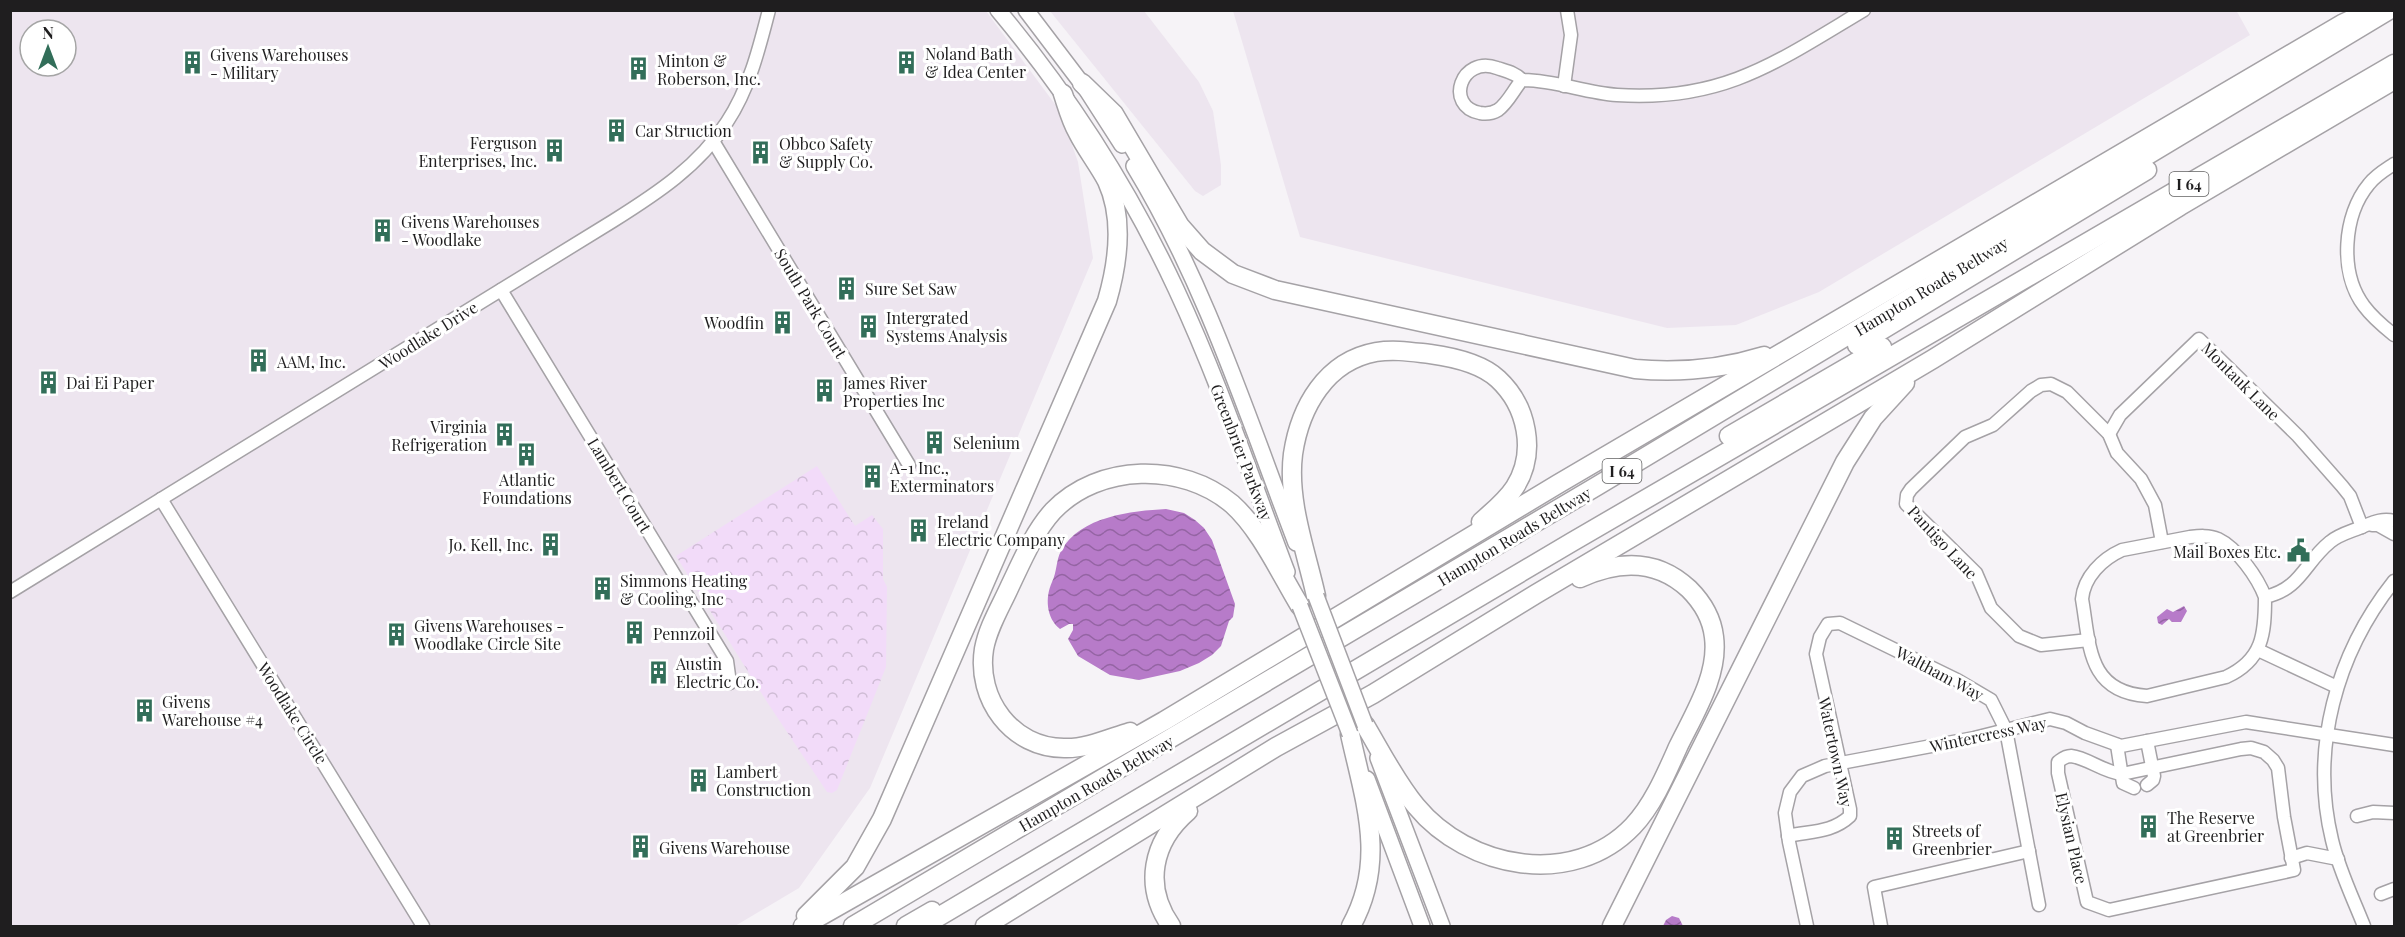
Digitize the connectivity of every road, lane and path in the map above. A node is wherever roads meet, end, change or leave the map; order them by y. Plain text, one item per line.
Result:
1 (769, 10) edge
2 (998, 10) edge
3 (1026, 10) edge
4 (1567, 10) edge
5 (1864, 10) edge
6 (2372, 10) edge
7 (2389, 10) edge
8 (2394, 20) edge
9 (2394, 64) edge
10 (1522, 80) junction
11 (2394, 80) edge
12 (1082, 83) junction
13 (1564, 86) junction
14 (1062, 94) junction
15 (713, 141) junction
16 (2394, 164) edge
17 (501, 290) junction
18 (1982, 303) junction
19 (1818, 332) junction
20 (2394, 335) edge
21 (1959, 343) junction
22 (2109, 434) junction
23 (909, 465) dead end
24 (161, 500) junction
25 (2394, 521) edge
26 (2362, 527) junction
27 (2394, 534) edge
28 (2162, 542) junction
29 (1455, 546) junction
30 (2394, 581) edge
31 (10, 592) edge
32 (1316, 596) junction
33 (2265, 597) junction
34 (1300, 606) junction
35 (1503, 614) junction
36 (1828, 624) joint
37 (2089, 640) junction
38 (2258, 650) junction
39 (730, 683) dead end
40 (2337, 687) junction
41 (1164, 721) junction
42 (1357, 730) junction
43 (2006, 730) junction
44 (2326, 734) junction
45 (2147, 741) junction
46 (2394, 745) edge
47 (2117, 746) junction
48 (1276, 747) junction
49 (1841, 763) junction
50 (2152, 768) junction
51 (2122, 774) junction
52 (2147, 785) dead end
53 (2134, 788) dead end
54 (2394, 813) edge
55 (2357, 816) dead end
56 (1788, 836) junction
57 (2029, 851) junction
58 (2291, 858) junction
59 (2338, 859) junction
60 (2394, 889) edge
61 (2381, 894) dead end
62 (2039, 905) dead end
63 (953, 909) junction
64 (423, 927) edge
65 (793, 927) edge
66 (803, 927) edge
67 (853, 927) edge
68 (875, 927) edge
69 (906, 927) edge
70 (923, 927) edge
71 (938, 927) edge
72 (985, 927) edge
73 (1171, 927) edge
74 (1351, 927) edge
75 (1422, 927) edge
76 (1442, 927) edge
77 (1612, 927) edge
78 (1807, 927) edge
79 (1881, 927) edge
80 (2364, 927) edge

1 - 15 street, Woodlake Drive
2 - 14 main road, Greenbrier Parkway
3 - 12 main road, Greenbrier Parkway
4 - 13 street
5 - 13 street
6 - 19 highway
7 - 67 highway, Hampton Roads Beltway / I 64
8 - 68 highway
9 - 18 highway, Hampton Roads Beltway / I 64
10 - 10 street
10 - 13 street
11 - 21 highway
12 - 19 highway
12 - 32 main road, Greenbrier Parkway
14 - 34 main road, Greenbrier Parkway
14 - 65 highway
15 - 17 street, Woodlake Drive
15 - 23 street, South Park Court
16 - 20 street
17 - 24 street, Woodlake Drive
17 - 39 street, Lambert Court
18 - 63 highway, Hampton Roads Beltway / I 64
18 - 69 highway
19 - 29 highway
21 - 35 highway
21 - 77 highway
22 - 26 street, Montauk Lane
22 - 28 street, Pantigo Lane
22 - 37 street, Pantigo Lane
24 - 31 street, Woodlake Drive
24 - 64 street, Woodlake Circle
25 - 26 street
26 - 27 street
26 - 33 street
28 - 33 street
28 - 37 street
29 - 32 highway
29 - 41 highway
30 - 40 street
32 - 42 main road, Greenbrier Parkway, bridge
33 - 38 street
34 - 41 highway
34 - 42 main road, Greenbrier Parkway, bridge
35 - 42 highway
35 - 48 highway
36 - 43 street, Waltham Way
36 - 49 street, Watertown Way
37 - 38 street
38 - 40 street
40 - 44 street
41 - 66 highway
42 - 74 highway
42 - 75 main road, Greenbrier Parkway
42 - 76 main road, Greenbrier Parkway
43 - 47 street, Wintercress Way
43 - 49 street, Wintercress Way
43 - 57 street, Waltham Way
44 - 45 street
44 - 46 street
44 - 59 street
45 - 47 street
45 - 50 street
47 - 51 street
48 - 72 highway
48 - 73 highway
49 - 56 street, Wintercress Way
49 - 56 street, Watertown Way
50 - 51 street, Elysian Place
50 - 52 street
50 - 58 street, Elysian Place
51 - 53 street
51 - 58 street, Elysian Place
54 - 55 street
56 - 78 street, Wintercress Way
57 - 62 street, Waltham Way
57 - 79 street
58 - 59 street
59 - 80 street
60 - 61 street
63 - 70 highway, Hampton Roads Beltway / I 64
63 - 71 highway

